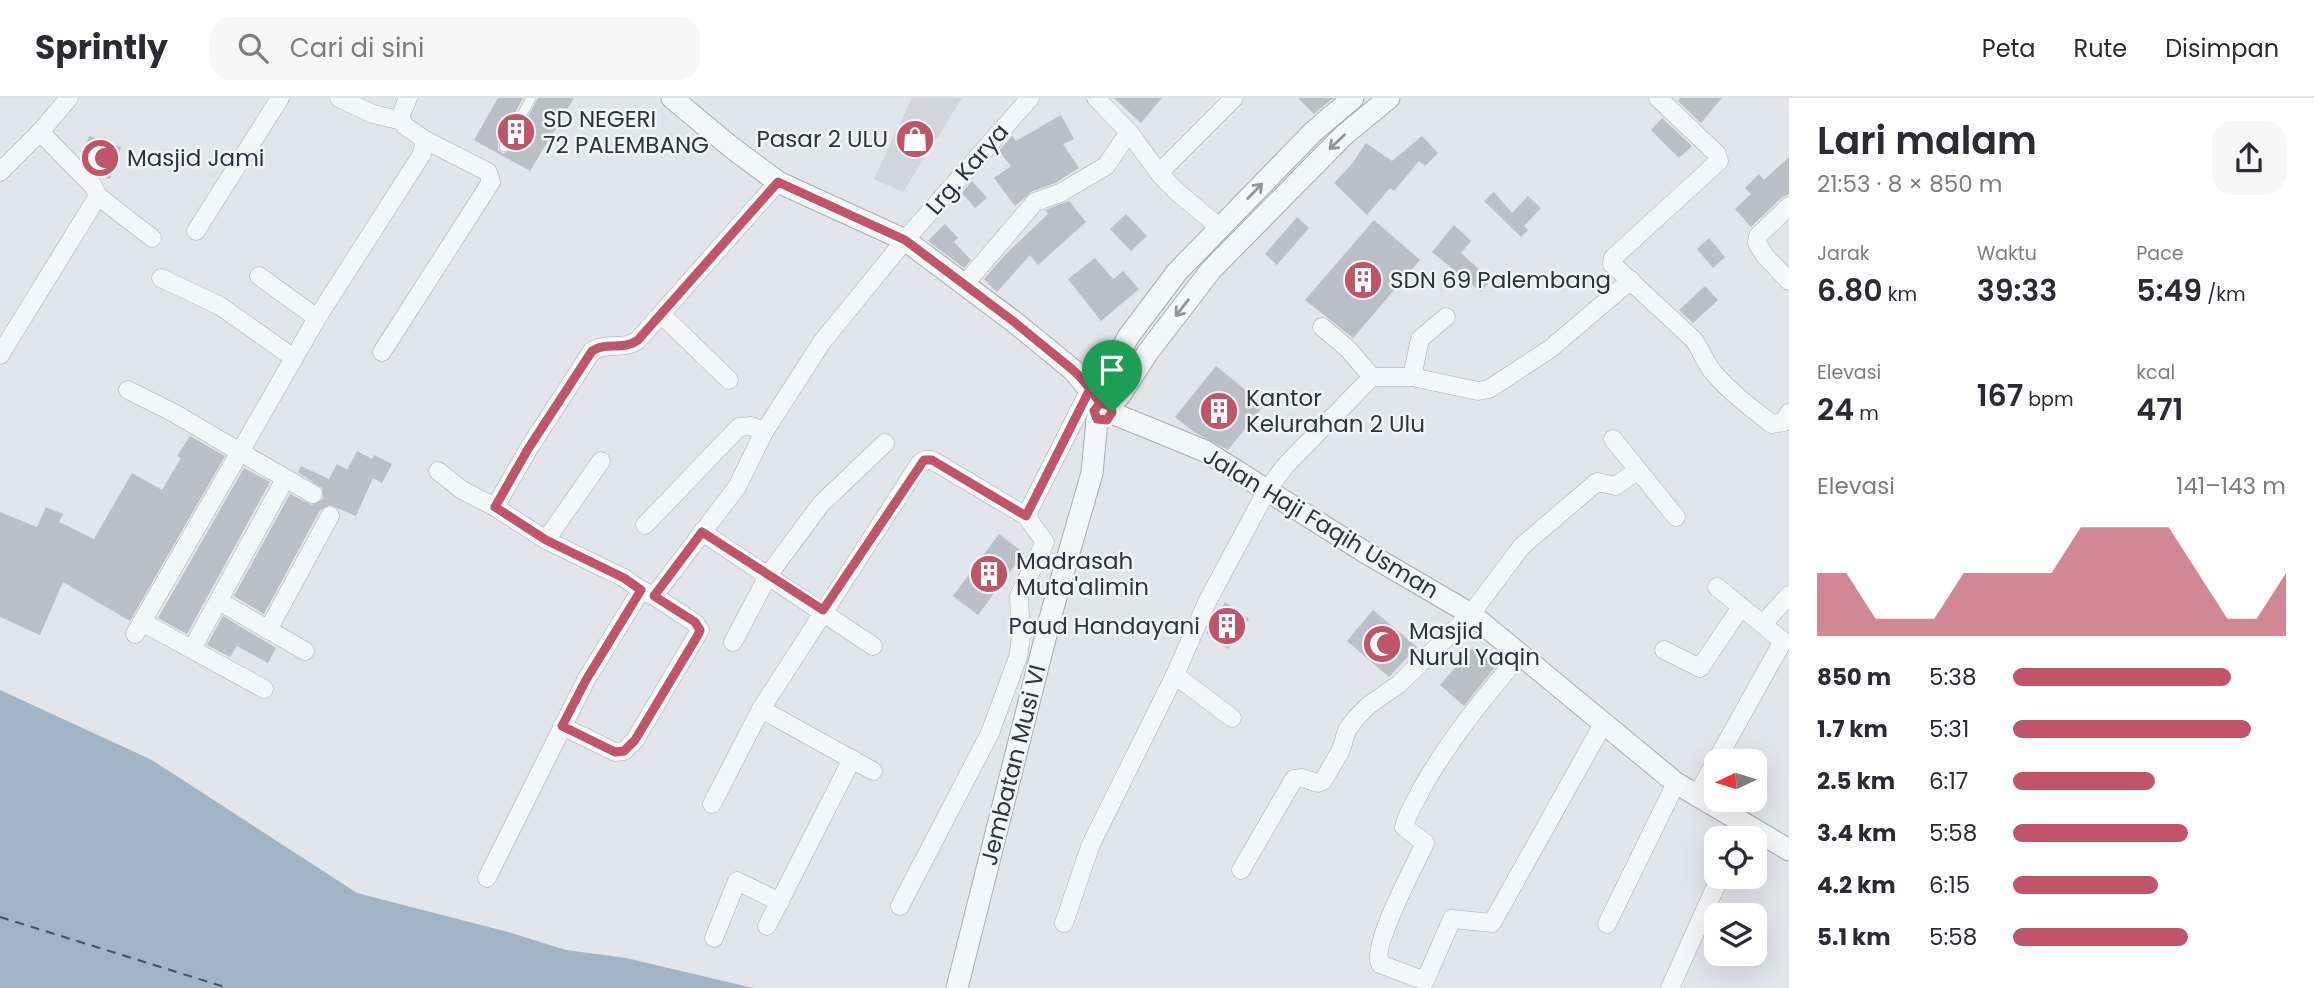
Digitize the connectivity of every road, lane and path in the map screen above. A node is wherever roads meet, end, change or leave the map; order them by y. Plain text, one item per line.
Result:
1 (69, 98) edge
2 (280, 98) edge
3 (339, 98) edge
4 (408, 98) edge
5 (531, 98) edge
6 (672, 98) edge
7 (1030, 98) edge
8 (1097, 98) edge
9 (1234, 98) edge
10 (1353, 98) edge
11 (1389, 98) edge
12 (1658, 98) edge
13 (401, 121) junction
14 (40, 132) junction
15 (1129, 132) junction
16 (425, 140) junction
17 (504, 147) dead end
18 (0, 172) edge
19 (1159, 173) junction
20 (778, 182) junction
21 (98, 196) junction
22 (1789, 205) edge
23 (1220, 228) junction
24 (196, 231) dead end
25 (152, 238) dead end
26 (905, 240) junction
27 (259, 276) dead end
28 (160, 278) dead end
29 (1631, 280) junction
30 (1789, 281) edge
31 (964, 285) junction
32 (661, 314) junction
33 (1446, 317) dead end
34 (317, 318) junction
35 (1322, 327) dead end
36 (382, 352) dead end
37 (0, 355) edge
38 (294, 358) junction
39 (1372, 377) junction
40 (1412, 377) junction
41 (729, 380) dead end
42 (128, 390) dead end
43 (1102, 405) junction
44 (1789, 414) edge
45 (764, 432) junction
46 (1613, 439) dead end
47 (885, 443) dead end
48 (240, 452) junction
49 (601, 461) dead end
50 (438, 471) dead end
51 (1636, 471) junction
52 (285, 479) junction
53 (1267, 490) junction
54 (313, 494) dead end
55 (495, 507) junction
56 (330, 516) dead end
57 (1026, 516) junction
58 (1676, 517) dead end
59 (645, 525) dead end
60 (702, 532) junction
61 (546, 540) junction
62 (769, 574) junction
63 (1717, 587) dead end
64 (648, 593) junction
65 (1789, 595) edge
66 (219, 601) junction
67 (1741, 607) junction
68 (823, 610) junction
69 (1471, 614) junction
70 (1763, 624) junction
71 (268, 629) junction
72 (733, 642) dead end
73 (873, 646) dead end
74 (192, 649) junction
75 (1664, 650) dead end
76 (305, 651) dead end
77 (1521, 654) junction
78 (1175, 674) junction
79 (264, 689) dead end
80 (761, 709) junction
81 (1232, 718) dead end
82 (1603, 724) junction
83 (562, 726) junction
84 (1730, 749) edge
85 (852, 759) junction
86 (873, 771) dead end
87 (1676, 783) junction
88 (1704, 801) edge
89 (712, 804) dead end
90 (1719, 812) edge
91 (1738, 826) edge
92 (1767, 840) edge
93 (1789, 850) edge
94 (1241, 870) dead end
95 (487, 878) dead end
96 (1715, 889) edge
97 (780, 902) junction
98 (900, 906) dead end
99 (1064, 923) dead end
100 (1607, 924) dead end
101 (767, 926) dead end
102 (714, 938) dead end
103 (957, 988) edge
104 (1670, 988) edge

1 - 14 street
2 - 24 street
3 - 13 street
4 - 13 street
5 - 17 lane
6 - 20 street, Jalan Haji Faqih Usman
7 - 26 street, Lrg. Karya
8 - 15 street
9 - 19 street
23 -> 10 street, Jembatan Musi VI
11 -> 43 street
12 - 29 street
13 - 16 street
14 - 18 street
14 - 21 street
15 - 19 street
15 - 31 street
16 - 34 street
16 - 36 street
19 - 23 street
20 - 26 street, Jalan Haji Faqih Usman
20 - 32 street
21 - 25 street
21 - 37 street
22 - 30 street
23 - 43 street, Jembatan Musi VI
26 - 31 street, Jalan Haji Faqih Usman
26 - 45 street, Lrg. Karya
27 - 34 street
28 - 38 street
29 - 40 street
29 - 44 street
31 - 43 street, Jalan Haji Faqih Usman
32 - 41 street
32 - 55 street
33 - 40 street
34 - 38 street
35 - 39 street
38 - 48 street
39 - 40 street
39 - 53 street
42 - 48 street
43 - 53 street, Jalan Haji Faqih Usman
43 - 57 street
43 - 103 street, Jembatan Musi VI
45 - 59 street
45 - 60 street, Lrg. Karya
46 - 51 street
47 - 62 street
48 - 52 street
48 - 74 street
49 - 61 street
50 - 55 street
51 - 58 street
51 - 69 street
52 - 54 street
52 - 66 street
53 - 69 street, Jalan Haji Faqih Usman
53 - 78 street
55 - 61 street
56 - 71 street
57 - 68 street
57 - 98 street
60 - 62 street
60 - 64 street, Lrg. Karya
61 - 64 street
62 - 68 street
62 - 72 street
63 - 67 street
64 - 83 street, Lrg. Karya
64 - 83 street
65 - 70 street
66 - 71 street
66 - 74 street
67 - 70 street
67 - 75 street
68 - 73 street
68 - 80 street
69 - 77 street, Jalan Haji Faqih Usman
69 - 94 street
70 - 84 street
71 - 76 street
74 - 79 street
77 - 82 street, Jalan Haji Faqih Usman
77 - 82 street
78 - 81 street
78 - 99 street
80 - 85 street
80 - 89 street
82 - 87 street, Jalan Haji Faqih Usman
83 - 95 street, Lrg. Karya
85 - 86 street
85 - 97 street
87 - 88 street, Jalan Haji Faqih Usman
87 - 100 street
90 - 91 street, Jalan Haji Faqih Usman
92 - 93 street, Jalan Haji Faqih Usman
96 - 104 street
97 - 101 street
97 - 102 street

